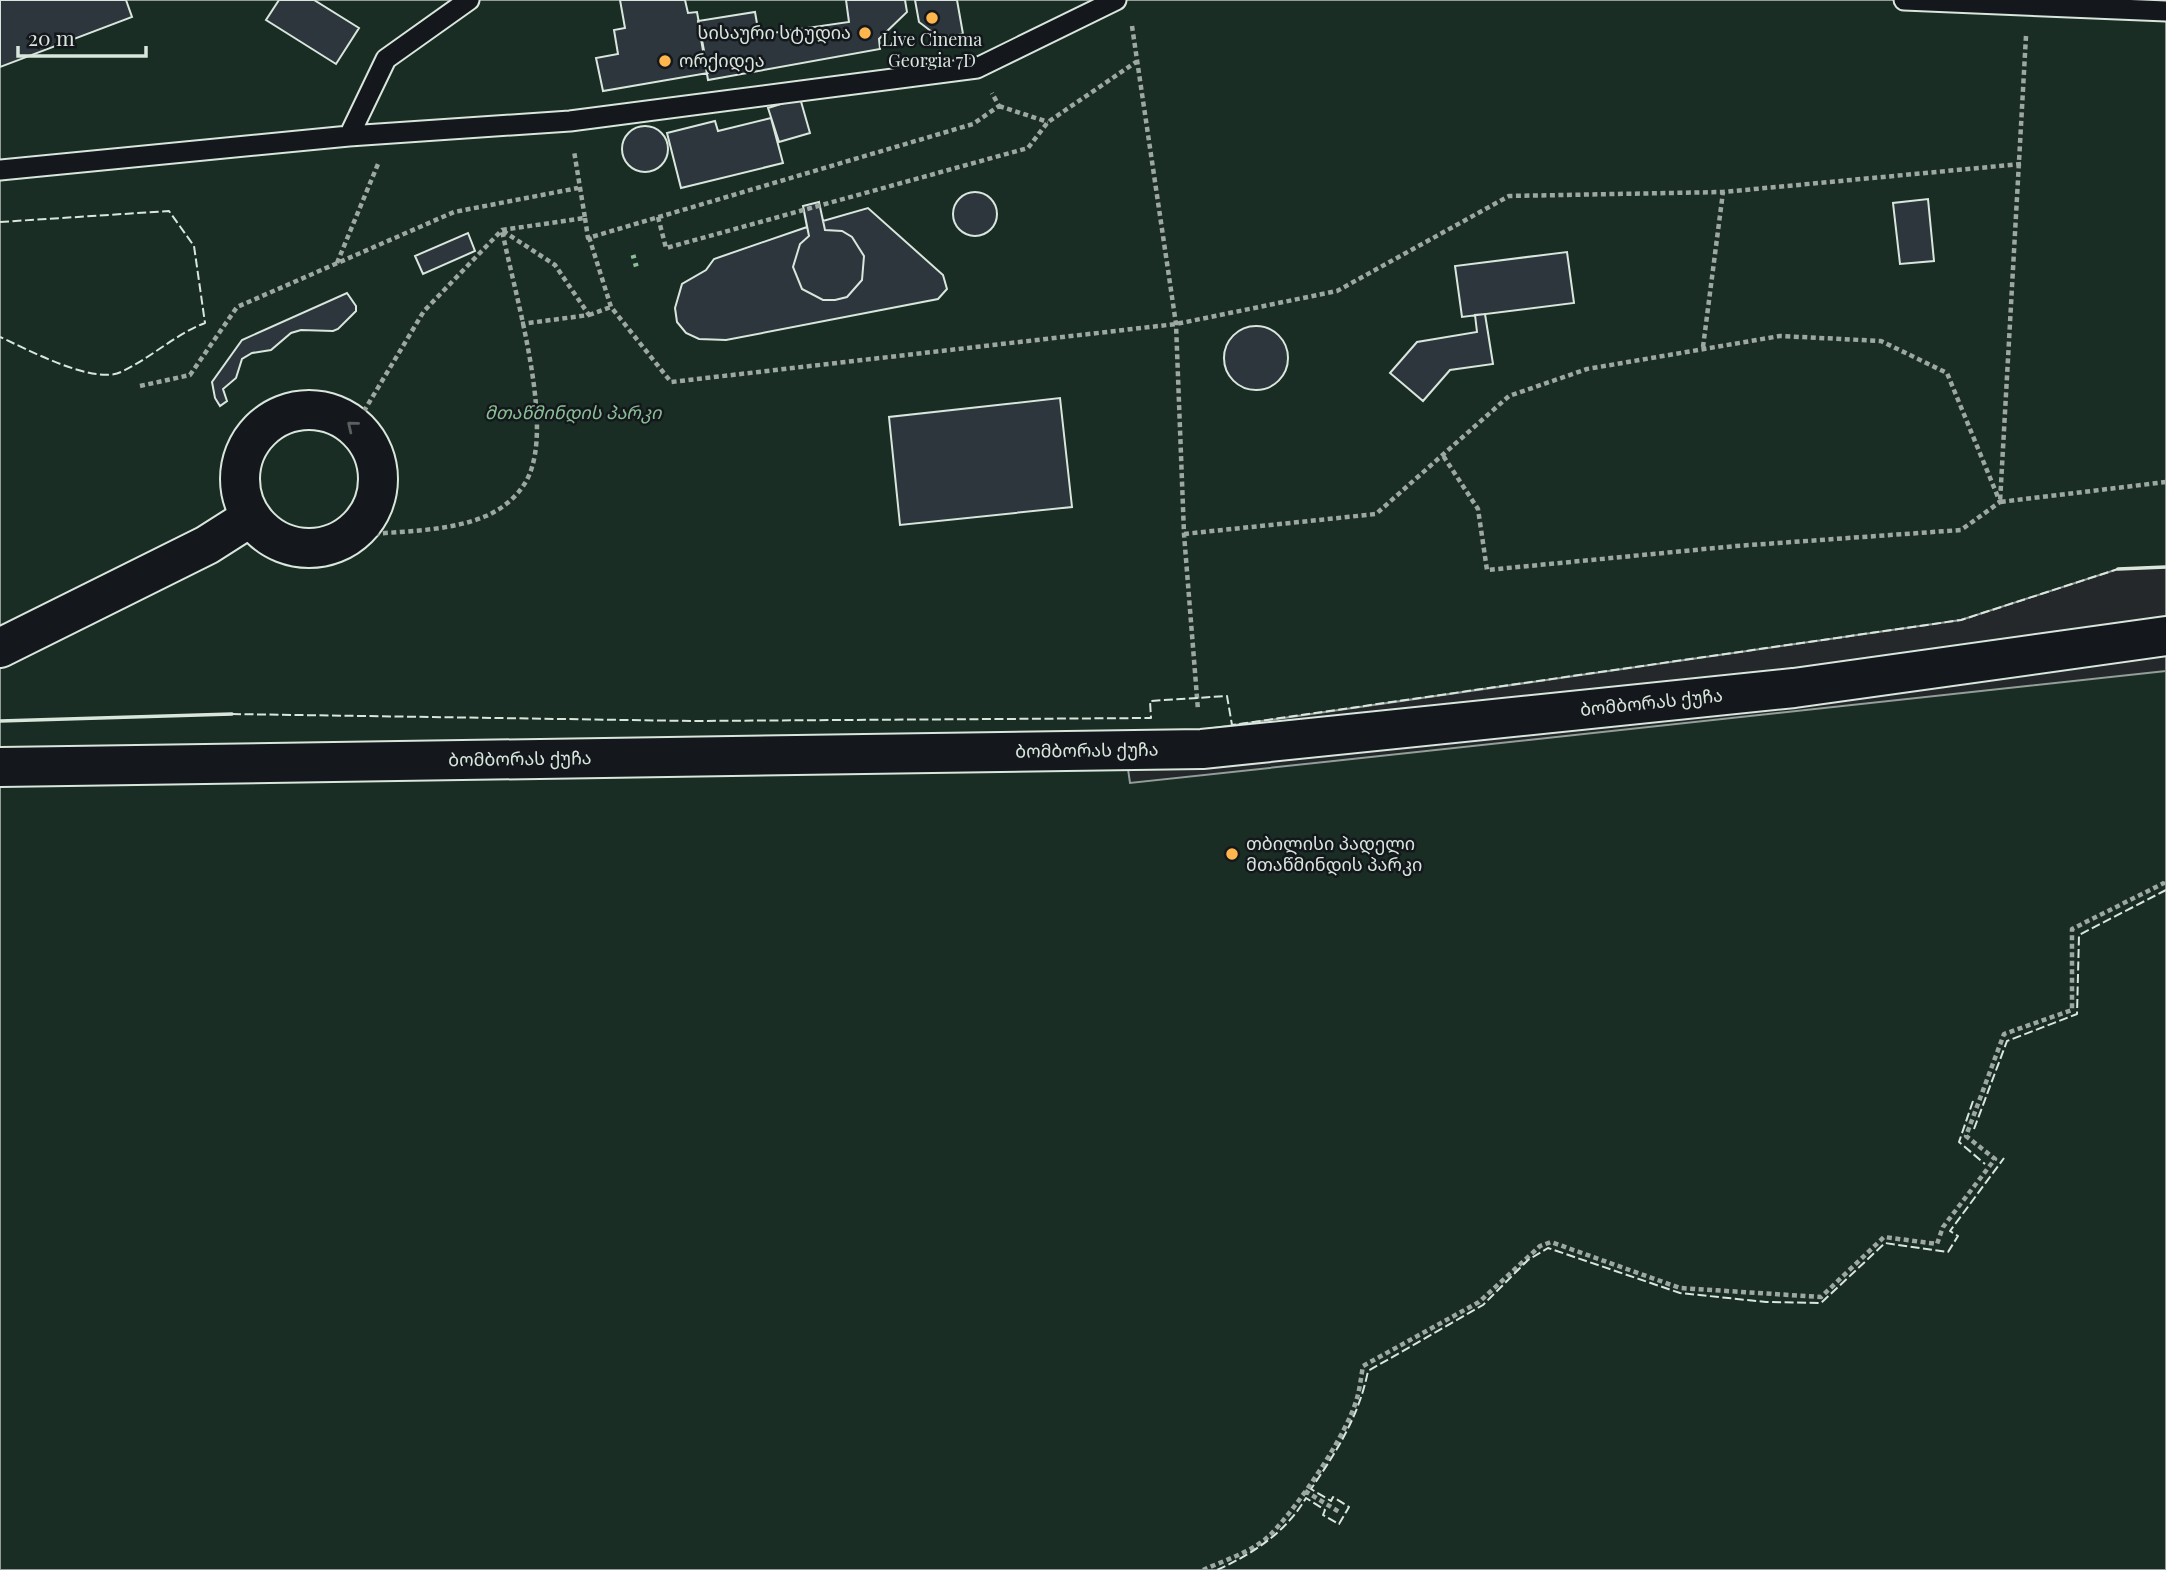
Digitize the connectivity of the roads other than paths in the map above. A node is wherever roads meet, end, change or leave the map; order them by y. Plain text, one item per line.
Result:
1 (469, 0) edge
2 (1904, 0) edge
3 (1123, 6) edge
4 (2166, 11) edge
5 (349, 136) junction
6 (0, 170) edge
7 (251, 517) junction
8 (2166, 636) edge
9 (0, 648) edge
10 (0, 767) edge

1 - 5 lane
2 - 4 lane
3 - 5 lane
5 - 6 lane
7 -> 7 street
7 - 9 street
8 - 10 street, ბომბორას ქუჩა

